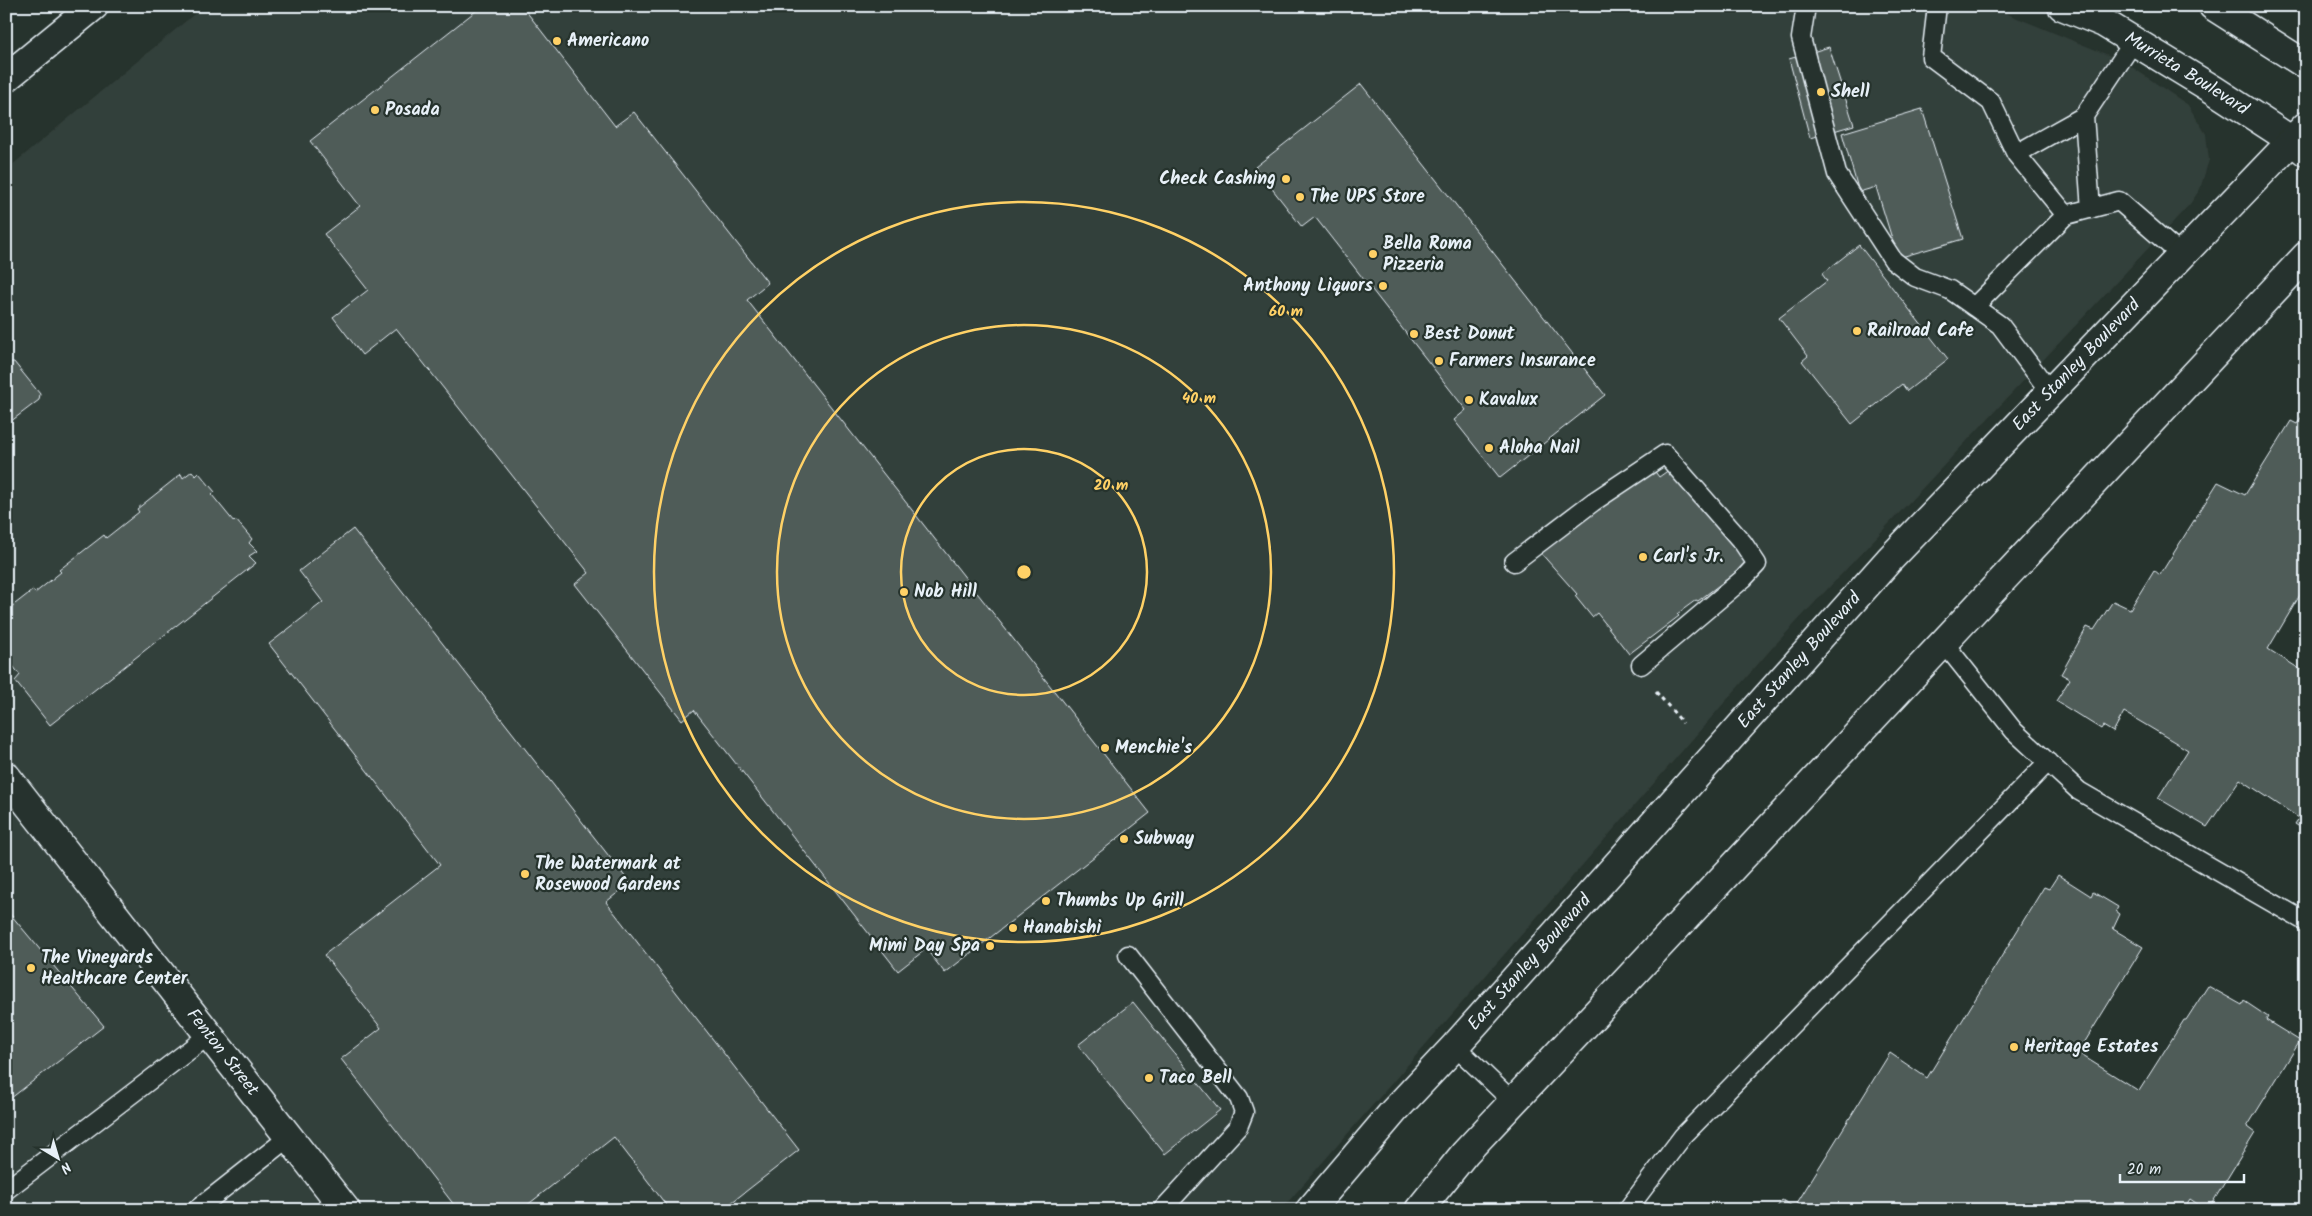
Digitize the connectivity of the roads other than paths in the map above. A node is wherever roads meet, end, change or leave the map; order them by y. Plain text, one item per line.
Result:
1 (94, 6) edge
2 (1806, 6) edge
3 (1937, 6) edge
4 (2062, 6) edge
5 (2215, 7) edge
6 (2134, 42) junction
7 (2306, 65) edge
8 (6, 78) edge
9 (2084, 116) junction
10 (2301, 139) edge
11 (2016, 154) junction
12 (2092, 209) junction
13 (2066, 215) junction
14 (2181, 255) junction
15 (2306, 256) edge
16 (1974, 307) junction
17 (2050, 392) junction
18 (1514, 562) dead end
19 (1944, 643) junction
20 (1641, 665) dead end
21 (2048, 762) junction
22 (6, 776) edge
23 (2306, 922) edge
24 (1128, 955) dead end
25 (210, 1035) junction
26 (1455, 1046) junction
27 (1513, 1102) junction
28 (289, 1137) junction
29 (6, 1190) edge
30 (196, 1210) edge
31 (346, 1210) edge
32 (1162, 1210) edge
33 (1310, 1210) edge
34 (1419, 1210) edge
35 (1627, 1210) edge

1 - 8 main road
2 - 16 lane
3 - 11 lane
4 - 6 main road, Murrieta Boulevard
5 - 7 main road
6 - 9 lane
6 - 10 main road, Murrieta Boulevard
9 - 11 lane
9 - 12 lane
10 - 14 main road, East Stanley Boulevard
11 - 13 lane
12 - 13 lane
12 - 14 lane
13 - 16 lane
14 - 17 main road, East Stanley Boulevard
15 - 19 main road
16 - 17 lane
17 - 26 main road, East Stanley Boulevard
18 - 20 lane
19 - 21 lane
19 - 27 main road
21 - 23 lane
21 - 35 lane
22 - 25 main road, Fenton Street
24 - 32 lane
25 - 28 main road, Fenton Street
25 - 29 lane
26 - 27 lane
26 - 33 main road, East Stanley Boulevard
27 - 34 main road
28 - 30 lane
28 - 31 main road, Fenton Street

